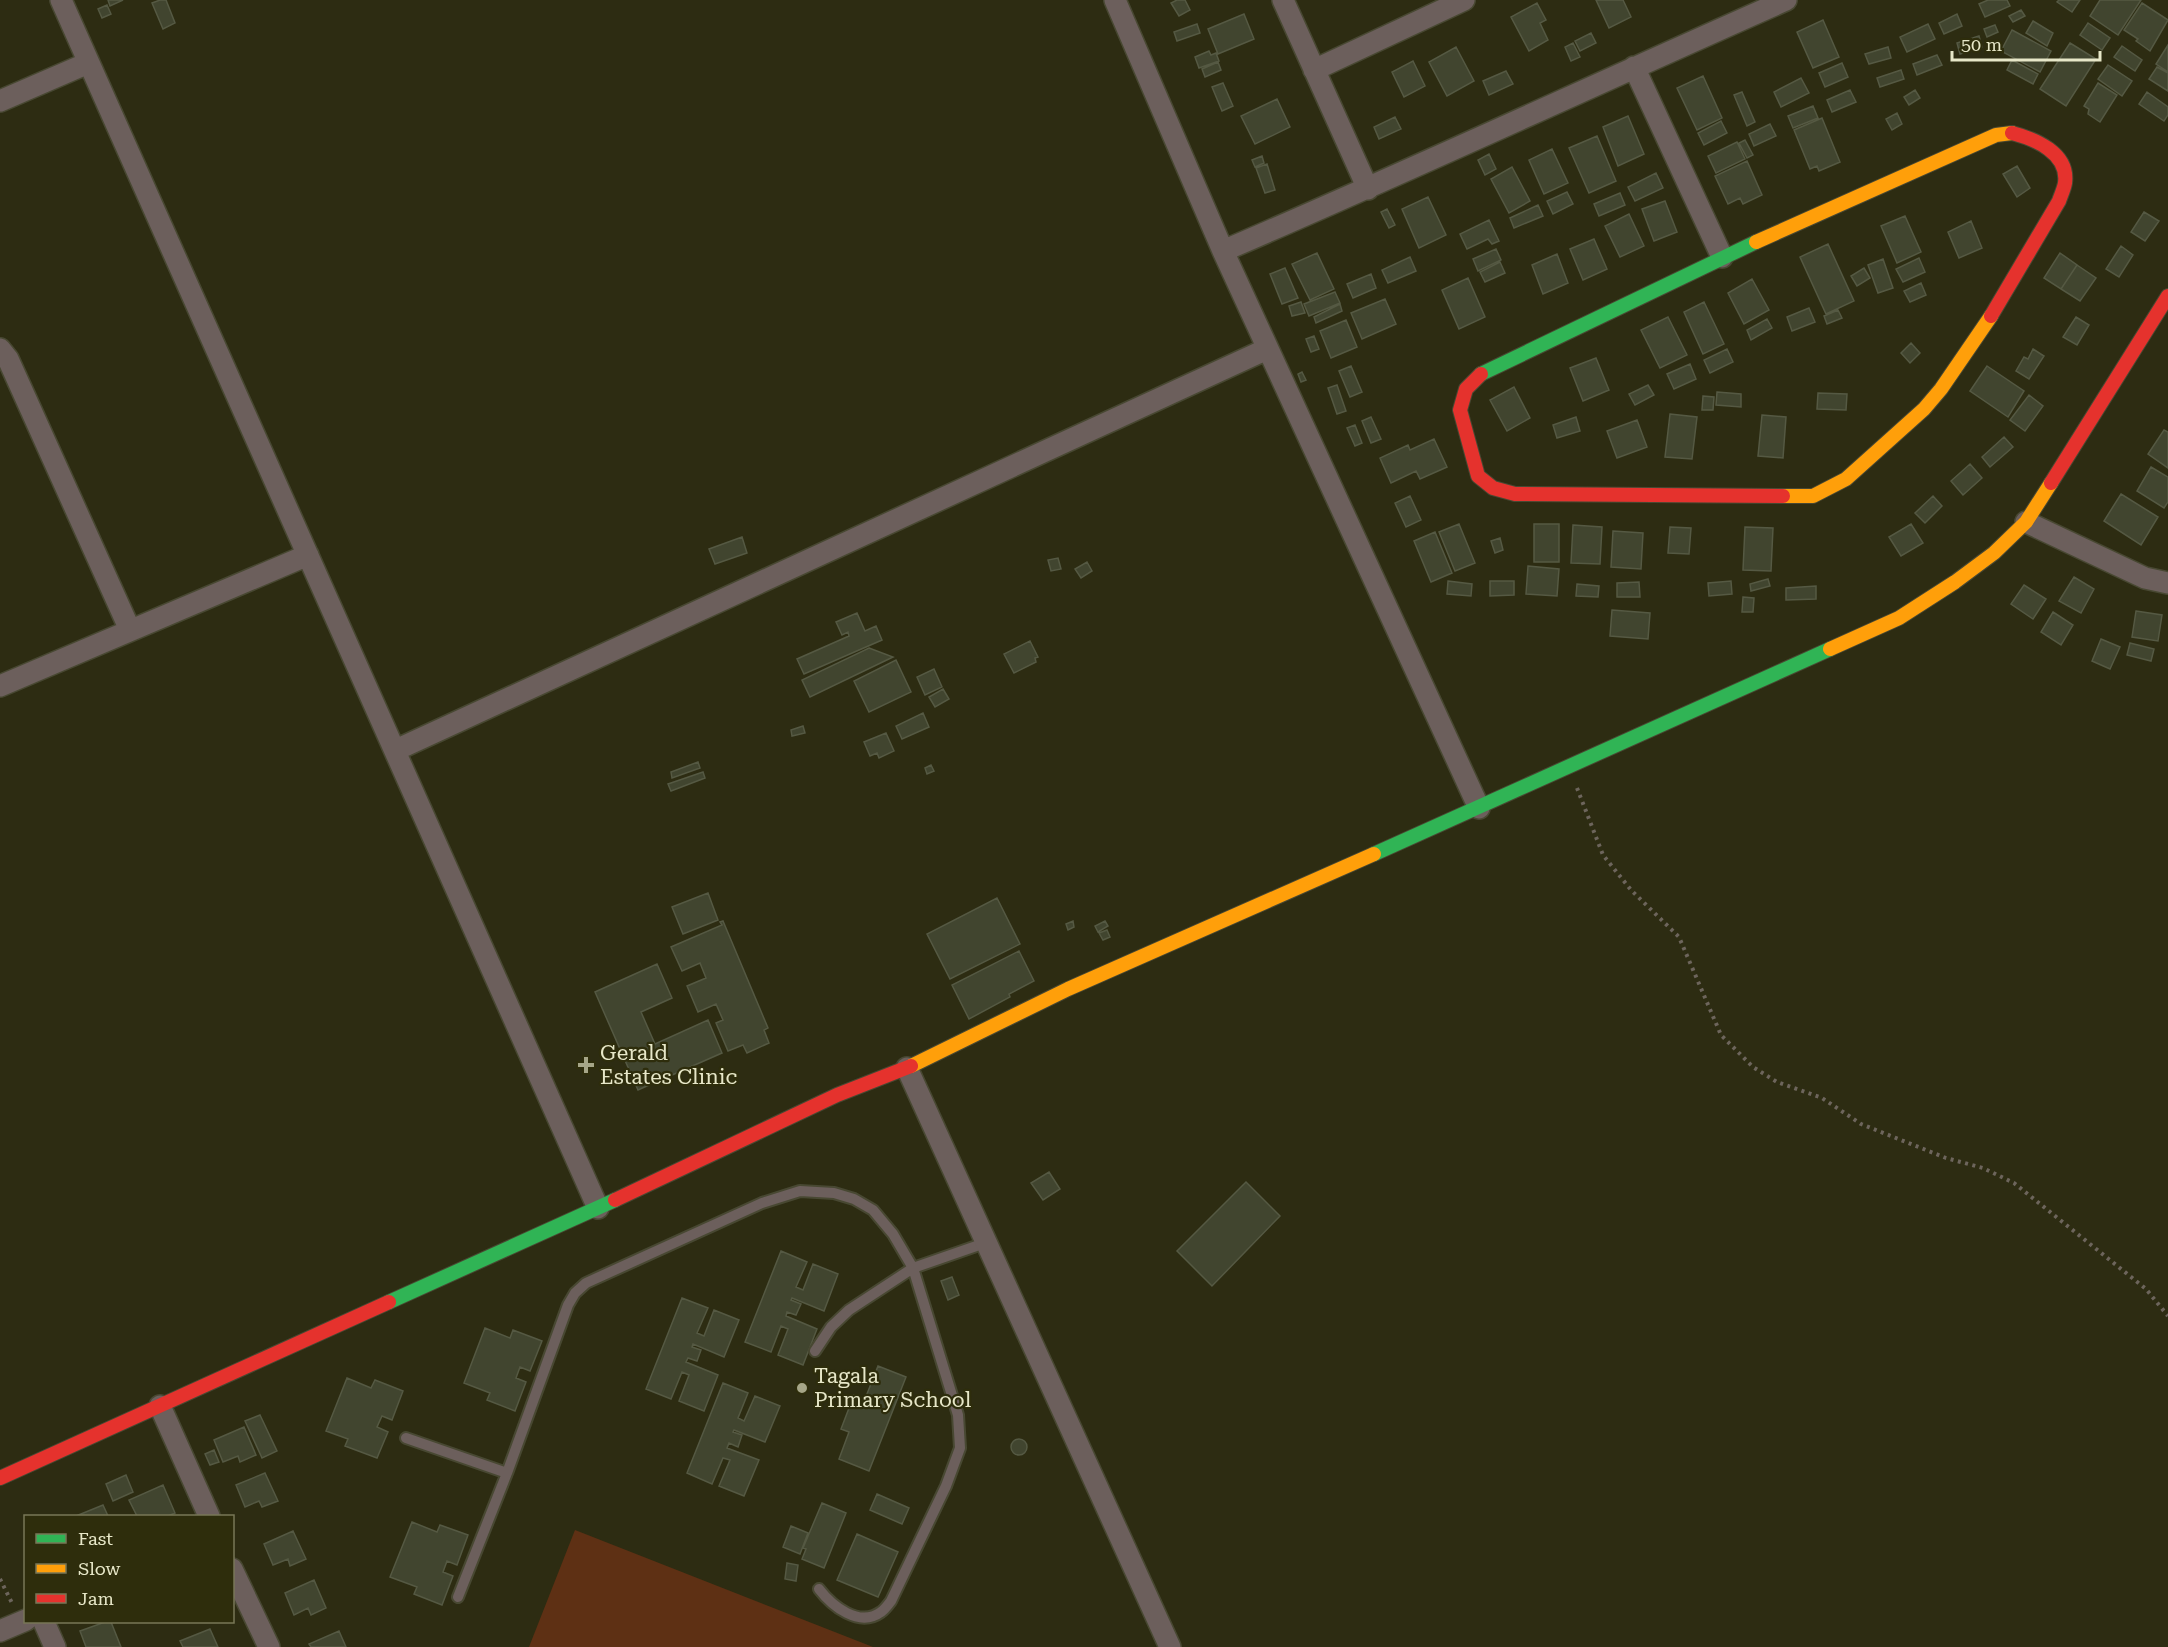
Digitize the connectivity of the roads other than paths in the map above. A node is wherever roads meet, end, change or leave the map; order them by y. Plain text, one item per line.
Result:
1 (61, 0) edge
2 (1115, 0) edge
3 (1283, 0) edge
4 (1464, 0) edge
5 (1786, 0) edge
6 (88, 63) junction
7 (1634, 67) junction
8 (1314, 70) junction
9 (0, 101) edge
10 (1368, 189) junction
11 (1223, 251) junction
12 (1722, 257) junction
13 (2168, 296) edge
14 (1267, 349) junction
15 (0, 350) edge
16 (2026, 522) junction
17 (308, 555) junction
18 (2168, 583) edge
19 (130, 630) junction
20 (0, 686) edge
21 (396, 750) junction
22 (1479, 808) junction
23 (907, 1068) junction
24 (598, 1208) junction
25 (985, 1243) junction
26 (913, 1268) junction
27 (815, 1352) dead end
28 (160, 1406) junction
29 (406, 1438) dead end
30 (507, 1473) junction
31 (0, 1478) edge
32 (209, 1515) edge
33 (234, 1573) edge
34 (819, 1589) dead end
35 (458, 1597) dead end
36 (23, 1621) edge
37 (44, 1623) edge
38 (0, 1631) edge
39 (55, 1647) edge
40 (269, 1647) edge
41 (1170, 1647) edge

1 - 6 street
2 - 11 street
3 - 8 street
4 - 8 street
5 - 7 street
6 - 9 street
6 - 17 street
7 - 10 street
7 - 12 street
8 - 10 street
10 - 11 street
11 - 14 street
12 - 12 street
13 - 16 street
14 - 21 street
14 - 22 street
15 - 19 street
16 - 18 street
16 - 22 street
17 - 19 street
17 - 21 street
19 - 20 street
21 - 24 street
22 - 23 street
23 - 24 street
23 - 25 street
24 - 28 street
25 - 26 lane
25 - 41 street
26 - 27 lane
26 - 30 lane
26 - 34 lane
28 - 31 street
28 - 32 street
29 - 30 lane
30 - 35 lane
33 - 40 street
36 - 38 street
37 - 39 street

